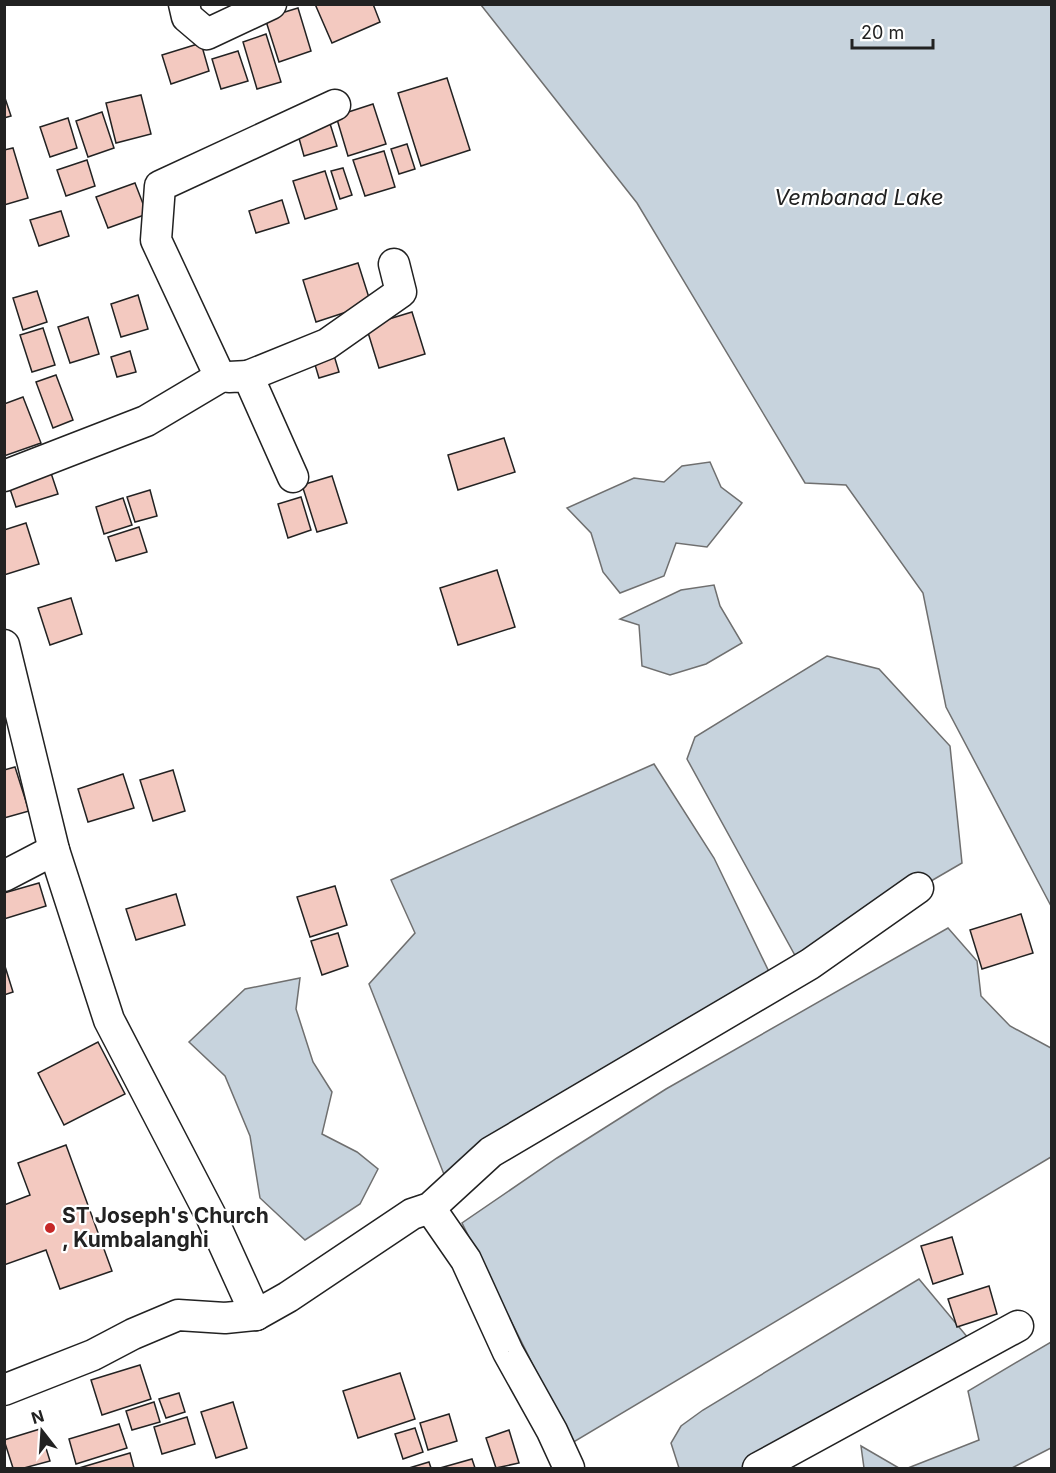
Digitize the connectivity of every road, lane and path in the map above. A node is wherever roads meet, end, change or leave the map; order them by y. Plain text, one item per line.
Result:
1 (184, 4) edge
2 (271, 4) edge
3 (335, 105) dead end
4 (394, 264) dead end
5 (234, 377) junction
6 (4, 476) edge
7 (293, 477) dead end
8 (4, 645) edge
9 (54, 850) junction
10 (4, 876) edge
11 (918, 888) dead end
12 (430, 1208) junction
13 (256, 1315) junction
14 (1017, 1326) dead end
15 (4, 1390) edge
16 (569, 1468) edge
17 (759, 1468) edge

1 - 2 street
3 - 5 street
4 - 5 street
5 - 6 street
5 - 7 street
8 - 9 street
9 - 10 street
9 - 13 street
11 - 12 street
12 - 13 street
12 - 16 street
13 - 15 street
14 - 17 street

